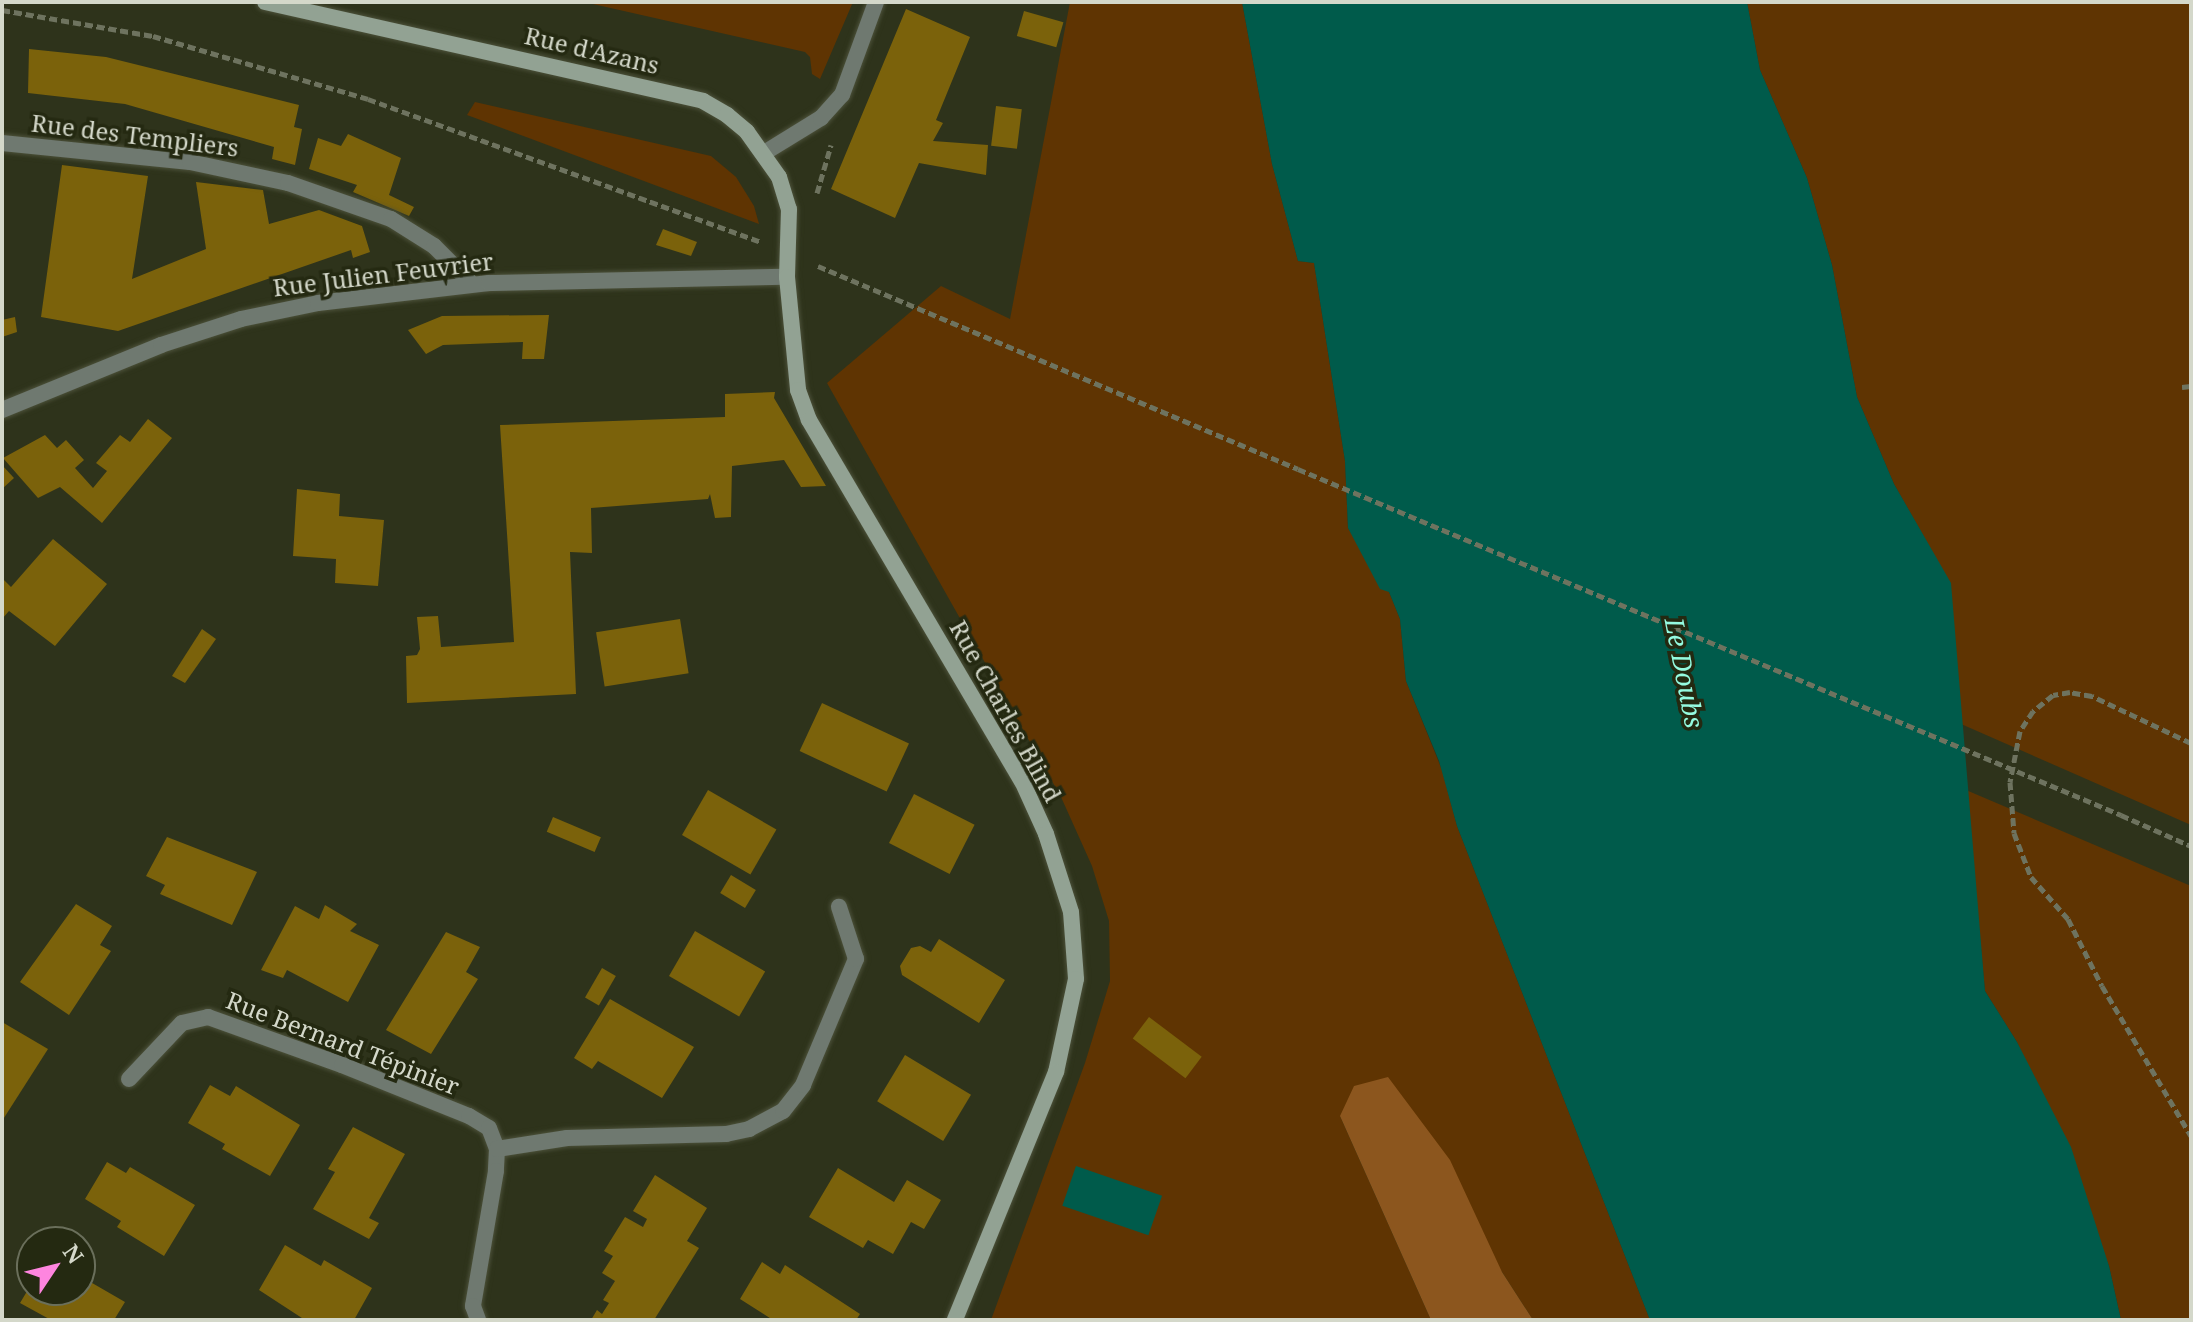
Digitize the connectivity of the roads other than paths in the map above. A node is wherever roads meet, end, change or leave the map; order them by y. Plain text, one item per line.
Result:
1 (265, 2) edge
2 (876, 2) edge
3 (2, 143) edge
4 (764, 153) junction
5 (787, 277) junction
6 (472, 284) junction
7 (2, 410) edge
8 (839, 907) dead end
9 (129, 1079) dead end
10 (497, 1149) junction
11 (478, 1320) edge
12 (955, 1320) edge

1 - 4 street, Rue d'Azans
2 - 4 street
3 - 6 street, Rue des Templiers
4 - 5 street, Rue d'Azans
5 - 6 street, Rue Julien Feuvrier
5 - 12 street, Rue Charles Blind
6 - 7 street, Rue Julien Feuvrier
8 - 10 street
9 - 10 street, Rue Bernard Tépinier
10 - 11 street

